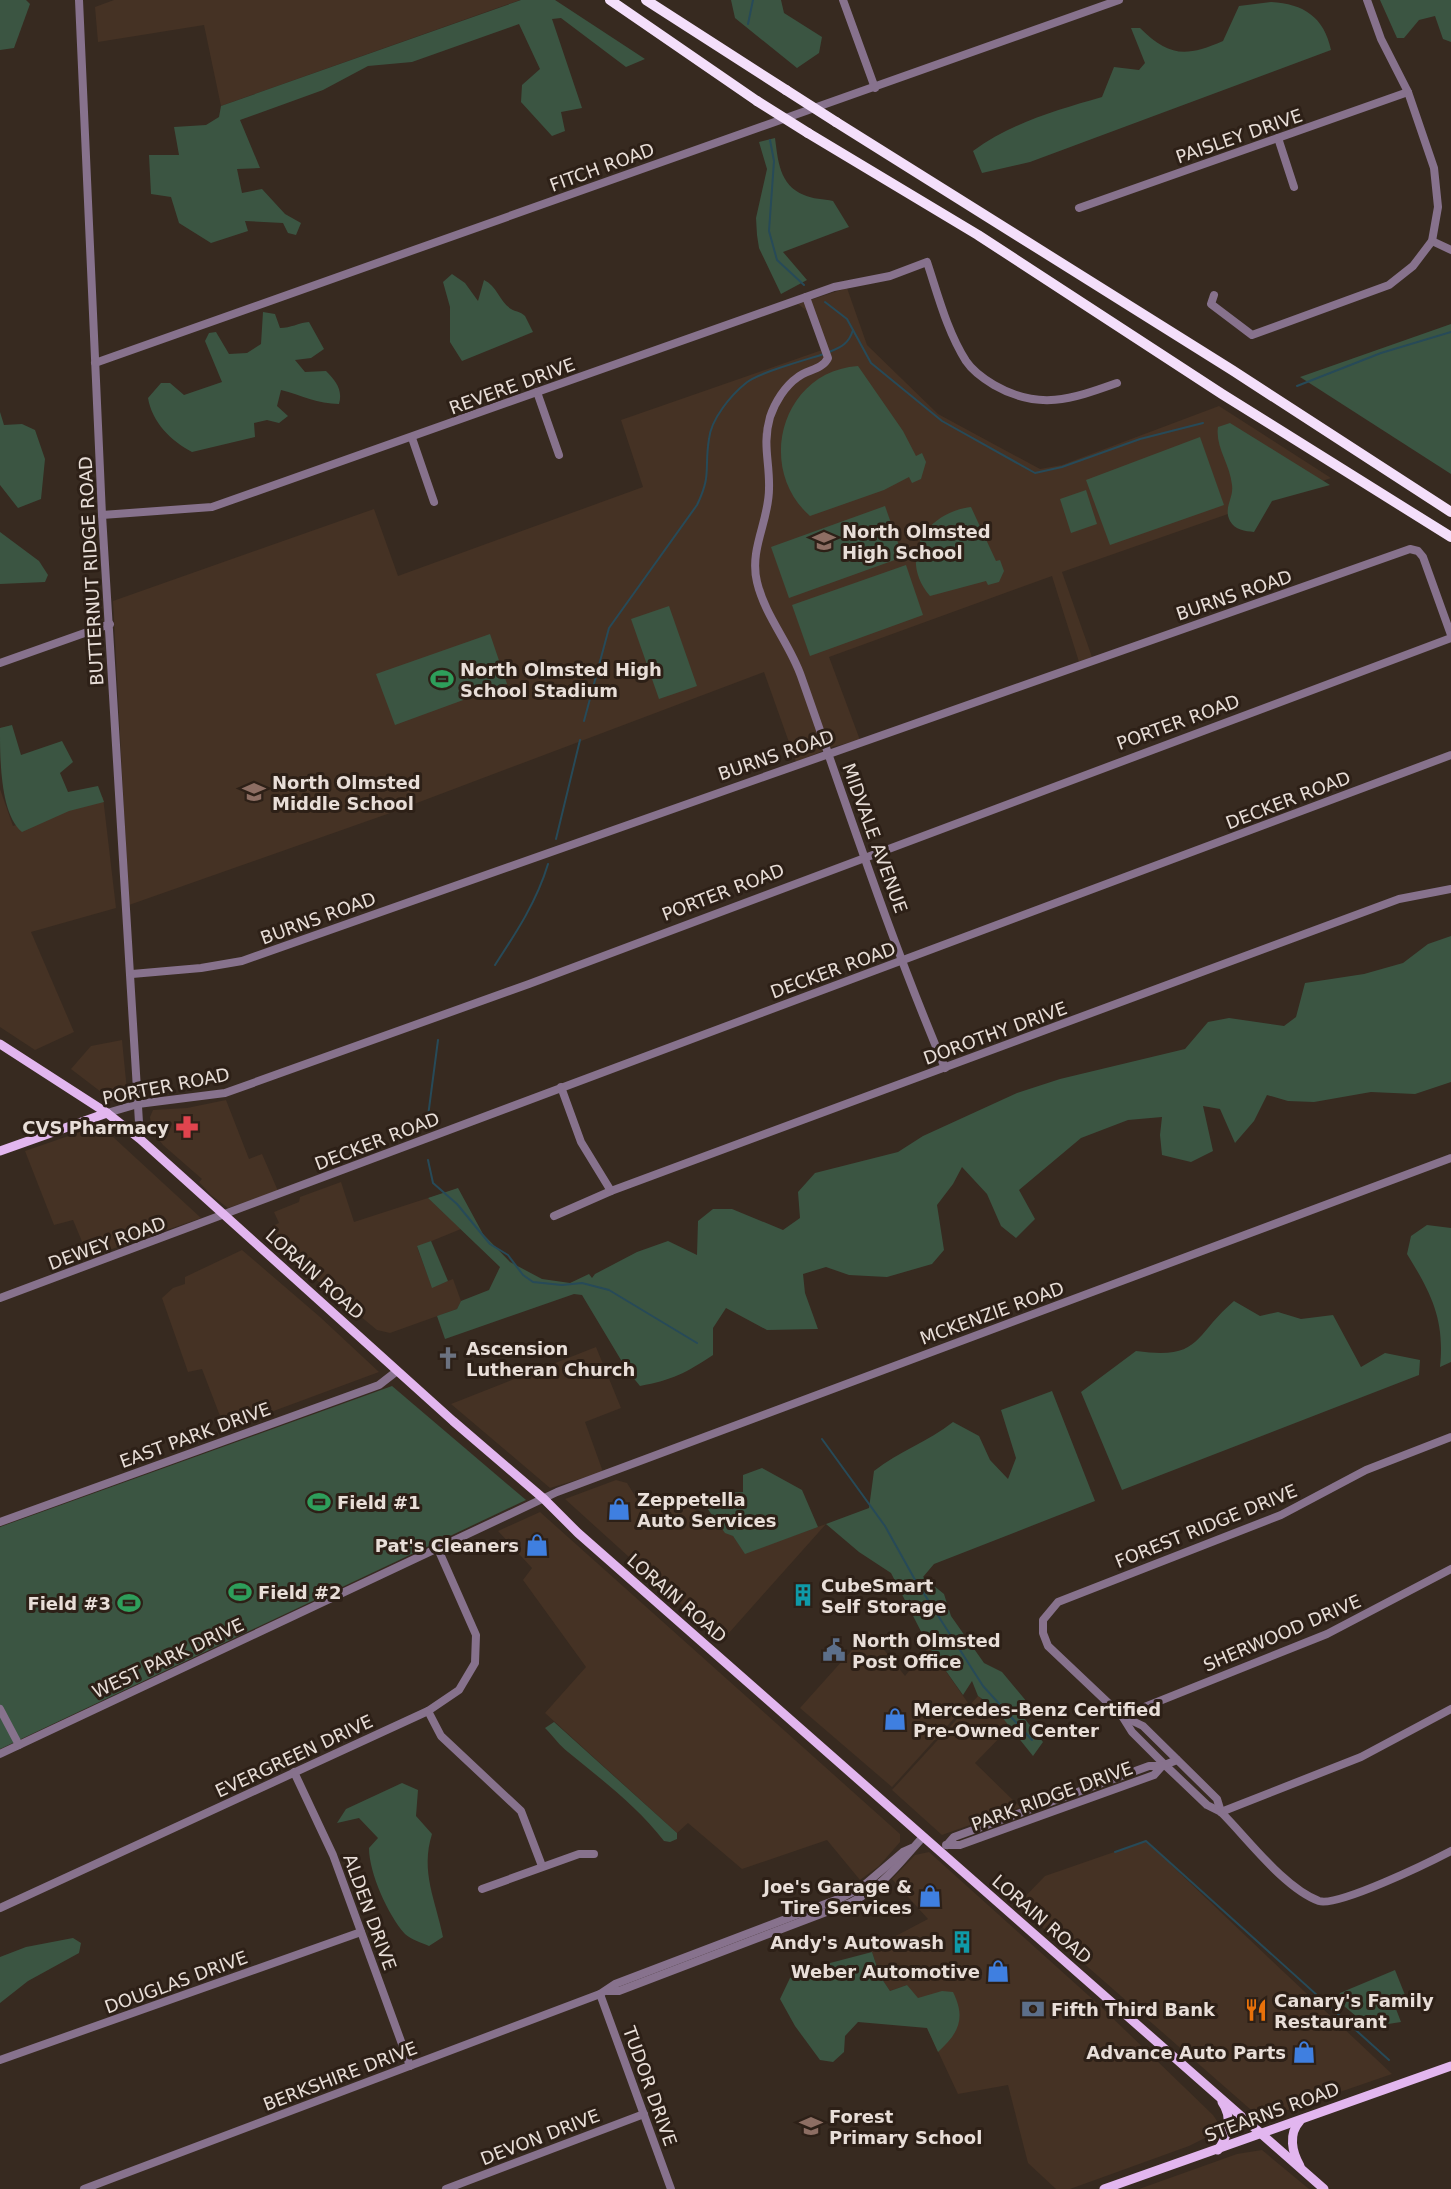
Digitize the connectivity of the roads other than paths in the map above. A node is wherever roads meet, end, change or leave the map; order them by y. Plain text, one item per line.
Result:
1 (79, 0) edge
2 (610, 0) edge
3 (646, 0) edge
4 (843, 0) edge
5 (1119, 0) edge
6 (1367, 0) edge
7 (875, 88) junction
8 (1408, 92) junction
9 (1278, 138) junction
10 (1294, 187) dead end
11 (1079, 208) dead end
12 (1432, 241) junction
13 (1451, 250) edge
14 (1214, 295) dead end
15 (806, 297) junction
16 (95, 363) junction
17 (1117, 383) dead end
18 (537, 392) junction
19 (412, 438) junction
20 (559, 455) dead end
21 (434, 502) dead end
22 (1451, 512) edge
23 (102, 515) junction
24 (1451, 537) edge
25 (110, 624) junction
26 (1451, 636) edge
27 (0, 663) edge
28 (828, 753) junction
29 (1451, 754) edge
30 (865, 856) junction
31 (1451, 889) edge
32 (904, 959) junction
33 (132, 974) junction
34 (0, 1044) edge
35 (945, 1068) junction
36 (561, 1087) junction
37 (138, 1104) junction
38 (107, 1113) junction
39 (140, 1139) junction
40 (0, 1151) edge
41 (1451, 1158) edge
42 (611, 1191) junction
43 (225, 1215) junction
44 (554, 1216) dead end
45 (0, 1298) edge
46 (397, 1371) junction
47 (1451, 1437) edge
48 (544, 1499) junction
49 (0, 1522) edge
50 (438, 1549) junction
51 (1451, 1569) edge
52 (0, 1708) edge
53 (1451, 1708) edge
54 (428, 1711) junction
55 (1122, 1716) junction
56 (19, 1745) junction
57 (0, 1754) edge
58 (1177, 1760) junction
59 (1163, 1765) junction
60 (294, 1772) junction
61 (1221, 1812) junction
62 (923, 1837) junction
63 (937, 1849) junction
64 (1451, 1851) edge
65 (594, 1854) dead end
66 (542, 1866) junction
67 (482, 1889) dead end
68 (0, 1908) edge
69 (361, 1932) junction
70 (604, 1993) junction
71 (0, 2060) edge
72 (410, 2066) junction
73 (1451, 2066) edge
74 (1219, 2098) junction
75 (644, 2114) junction
76 (1302, 2120) junction
77 (1261, 2134) junction
78 (1217, 2150) junction
79 (1303, 2171) junction
80 (84, 2189) edge
81 (446, 2189) edge
82 (670, 2189) edge
83 (1104, 2189) edge
84 (1324, 2189) edge

1 - 16 street, BUTTERNUT RIDGE ROAD
2 - 24 highway, bridge
3 - 22 highway, bridge
4 - 7 street
5 - 7 street, FITCH ROAD
6 - 8 street
7 - 16 street, FITCH ROAD
8 - 9 street, PAISLEY DRIVE
8 - 12 street
9 - 10 street
9 - 11 street, PAISLEY DRIVE
12 - 13 street
12 - 14 street
15 - 17 street, REVERE DRIVE
15 - 18 street, REVERE DRIVE
15 - 28 street, MIDVALE AVENUE
16 - 23 street, BUTTERNUT RIDGE ROAD
18 - 19 street, REVERE DRIVE
18 - 20 street
19 - 21 street
19 - 23 street, REVERE DRIVE
23 - 25 street, BUTTERNUT RIDGE ROAD
25 - 27 street
25 - 33 street, BUTTERNUT RIDGE ROAD
26 - 28 street, BURNS ROAD
26 - 30 street, PORTER ROAD
28 - 30 street, MIDVALE AVENUE
28 - 33 street, BURNS ROAD
29 - 32 street, DECKER ROAD
30 - 32 street, MIDVALE AVENUE
30 - 37 street, PORTER ROAD
31 - 35 street, DOROTHY DRIVE
32 - 35 street, MIDVALE AVENUE
32 - 36 street, DECKER ROAD
33 - 37 street, BUTTERNUT RIDGE ROAD
34 - 38 main road, LORAIN ROAD
35 - 42 street, DOROTHY DRIVE
36 - 42 street
36 - 43 street, DECKER ROAD
37 - 38 street, PORTER ROAD
37 - 39 street, BUTTERNUT RIDGE ROAD
38 - 39 main road, LORAIN ROAD
38 - 40 main road, PORTER ROAD
39 - 43 main road, LORAIN ROAD
41 - 48 street, MCKENZIE ROAD
42 - 44 street, DOROTHY DRIVE
43 - 45 street, DEWEY ROAD
43 - 46 main road, LORAIN ROAD
46 - 48 main road, LORAIN ROAD
46 - 49 street, EAST PARK DRIVE
47 - 55 street, FOREST RIDGE DRIVE
48 - 50 street, WEST PARK DRIVE
48 - 62 main road, LORAIN ROAD
50 - 54 street, EVERGREEN DRIVE
50 - 56 street, WEST PARK DRIVE
51 - 55 street, SHERWOOD DRIVE
52 - 56 street
53 - 61 street
54 - 60 street, EVERGREEN DRIVE
54 - 66 street
55 - 58 street
55 - 59 street
56 - 57 street, WEST PARK DRIVE
58 - 59 street, PARK RIDGE DRIVE
58 - 61 street
59 - 61 street
59 - 63 street, PARK RIDGE DRIVE
60 - 68 street, EVERGREEN DRIVE
60 - 69 street, ALDEN DRIVE
61 - 64 street
62 - 63 main road, LORAIN ROAD
62 - 70 street, BERKSHIRE DRIVE
63 - 74 main road, LORAIN ROAD
65 - 66 street
66 - 67 street
69 - 71 street, DOUGLAS DRIVE
69 - 72 street, ALDEN DRIVE
70 - 72 street, BERKSHIRE DRIVE
70 - 75 street, TUDOR DRIVE
72 - 80 street, BERKSHIRE DRIVE
73 - 76 main road, STEARNS ROAD
74 - 77 main road, LORAIN ROAD
74 - 78 main road
75 - 81 street, DEVON DRIVE
75 - 82 street, TUDOR DRIVE
76 - 77 main road, STEARNS ROAD
76 - 79 main road
77 - 78 main road, STEARNS ROAD
77 - 79 main road, LORAIN ROAD
78 - 83 main road, STEARNS ROAD
79 - 84 main road, LORAIN ROAD

